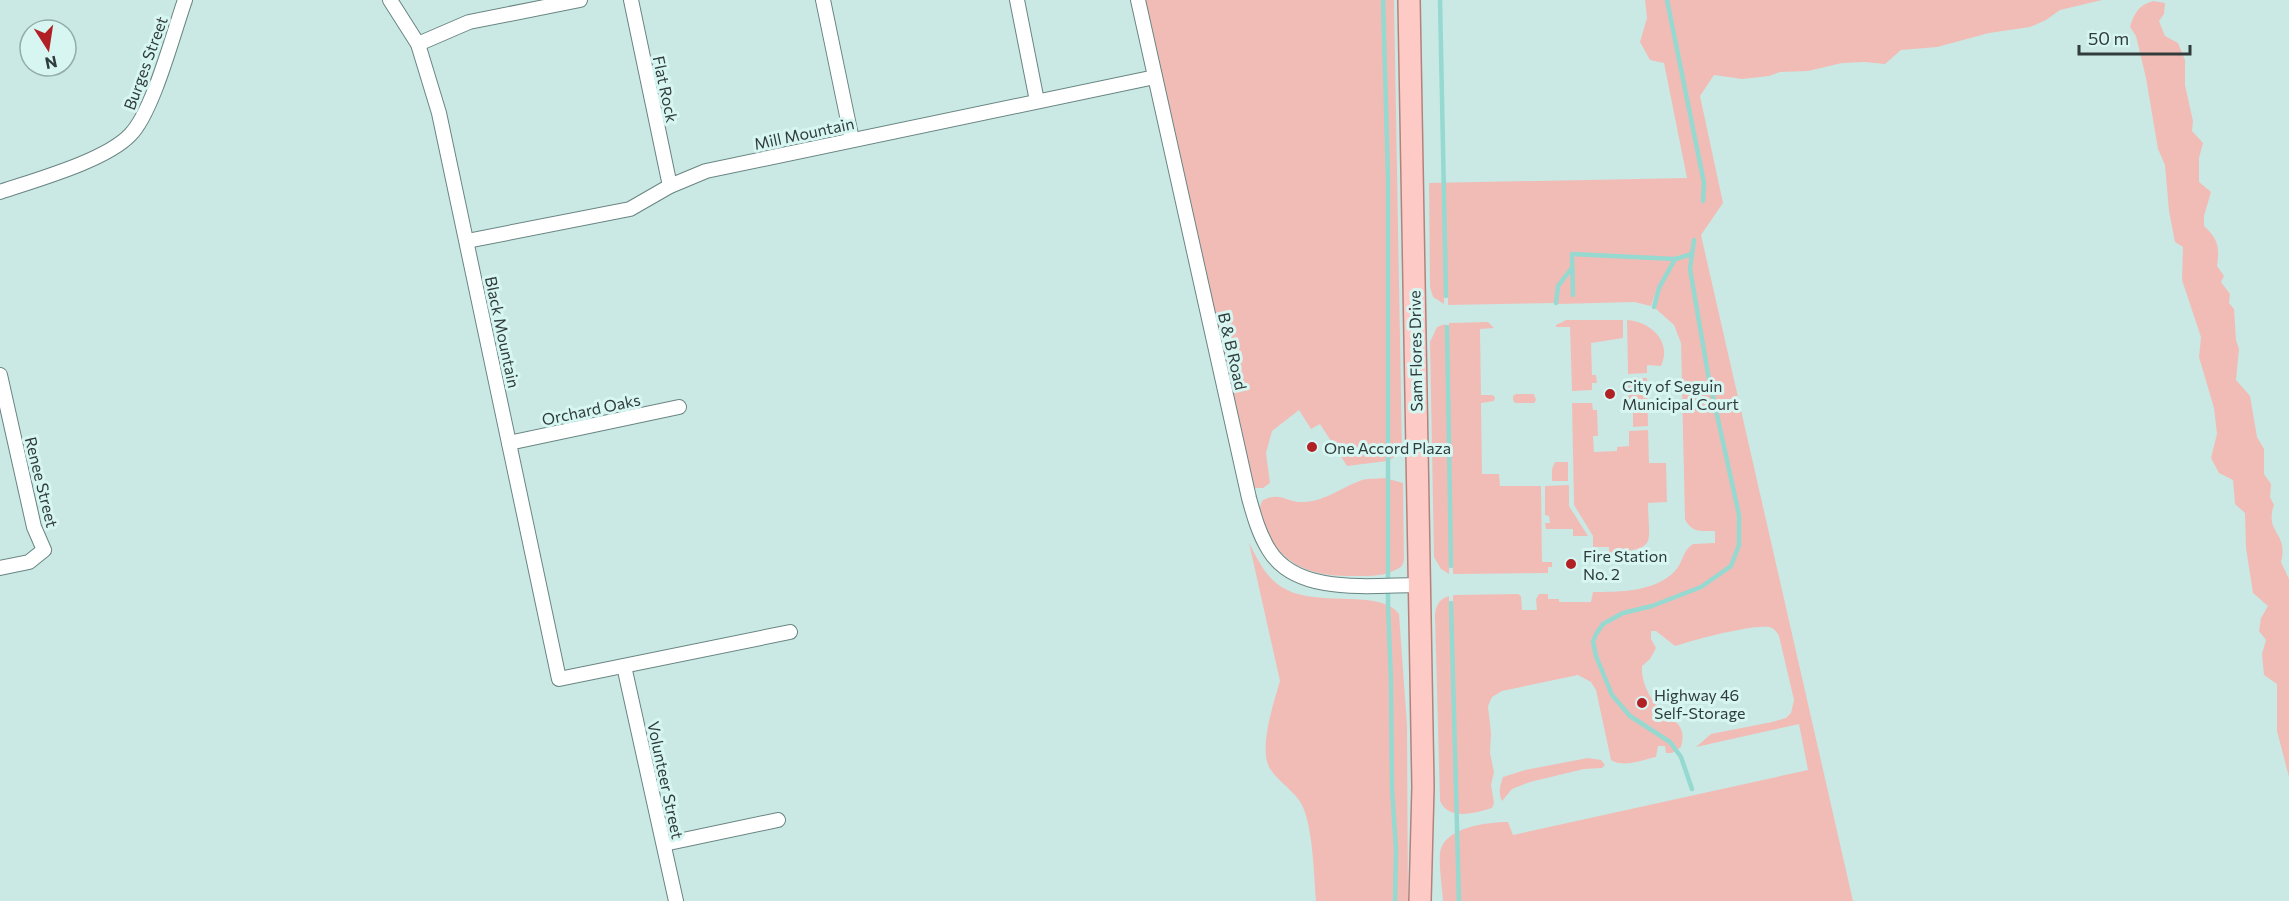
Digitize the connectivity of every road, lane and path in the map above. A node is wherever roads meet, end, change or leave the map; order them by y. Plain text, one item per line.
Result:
1 (185, 0) edge
2 (390, 0) edge
3 (580, 0) edge
4 (631, 0) edge
5 (823, 0) edge
6 (1017, 0) edge
7 (1138, 0) edge
8 (1409, 0) edge
9 (418, 44) junction
10 (1155, 77) junction
11 (1037, 101) junction
12 (852, 140) junction
13 (670, 186) junction
14 (0, 192) edge
15 (467, 242) junction
16 (0, 375) edge
17 (679, 408) dead end
18 (510, 444) junction
19 (0, 568) edge
20 (1419, 585) junction
21 (790, 632) dead end
22 (624, 666) junction
23 (778, 820) dead end
24 (664, 844) junction
25 (1423, 846) junction
26 (676, 901) edge
27 (1420, 901) edge
28 (1429, 901) edge

1 - 14 street, Burges Street
2 - 9 street, Black Mountain
3 - 9 street
4 - 13 street, Flat Rock
5 - 12 street
6 - 11 street
7 - 10 street, B & B Road
8 - 20 main road, Sam Flores Drive
9 - 15 street, Black Mountain
10 - 11 street, Mill Mountain
10 - 20 street, B & B Road
11 - 12 street, Mill Mountain
12 - 13 street, Mill Mountain
13 - 15 street, Mill Mountain
15 - 18 street, Black Mountain
16 - 19 street, Renee Street
17 - 18 street, Orchard Oaks
18 - 22 street, Black Mountain
20 - 25 main road, Sam Flores Drive
21 - 22 street
22 - 24 street, Volunteer Street
23 - 24 street
24 - 26 street, Volunteer Street
25 - 27 main road, Sam Flores Drive
25 - 28 main road, Sam Flores Drive

